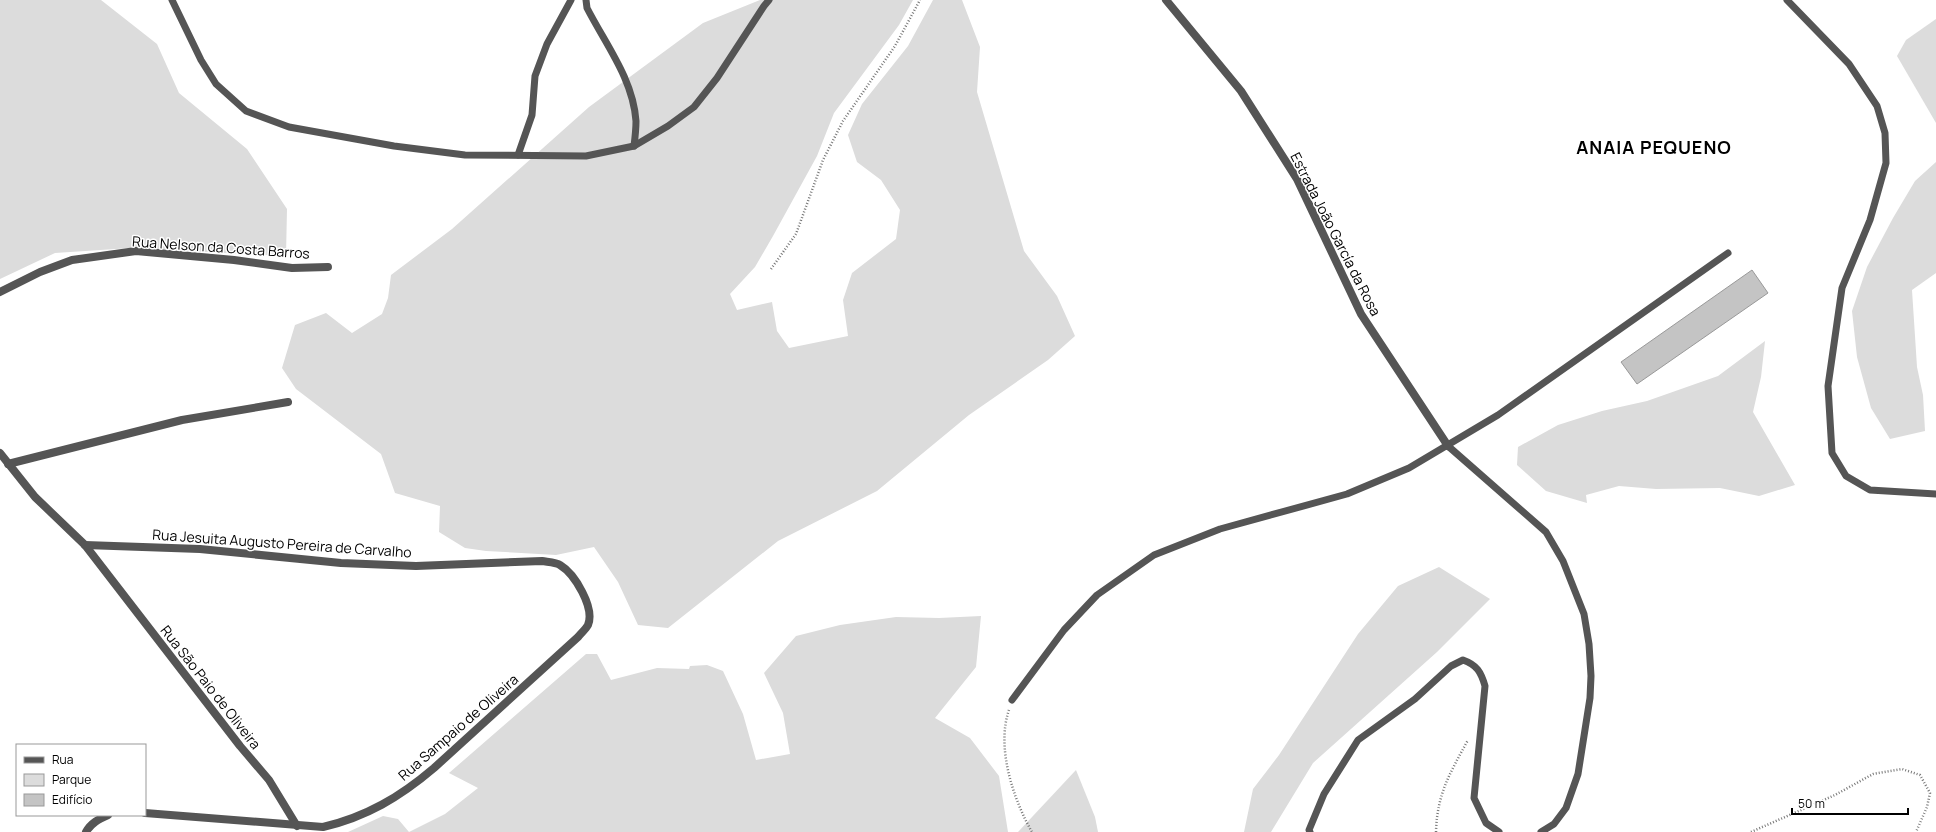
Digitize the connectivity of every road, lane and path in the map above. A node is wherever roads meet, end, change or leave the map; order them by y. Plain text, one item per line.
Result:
1 (172, 0) edge
2 (571, 0) edge
3 (586, 0) edge
4 (769, 0) edge
5 (920, 0) edge
6 (1166, 0) edge
7 (1787, 0) edge
8 (634, 146) junction
9 (518, 155) junction
10 (1728, 253) dead end
11 (328, 268) dead end
12 (771, 269) dead end
13 (0, 292) edge
14 (288, 402) dead end
15 (1448, 446) junction
16 (0, 453) edge
17 (8, 464) junction
18 (1936, 494) edge
19 (85, 545) junction
20 (578, 637) joint
21 (1012, 700) joint
22 (1471, 734) dead end
23 (146, 813) edge
24 (105, 816) edge
25 (297, 826) junction
26 (86, 832) edge
27 (1032, 832) edge
28 (1310, 832) edge
29 (1436, 832) edge
30 (1500, 832) edge
31 (1540, 832) edge
32 (1751, 832) edge
33 (1916, 832) edge

1 - 9 lane
2 - 9 lane
3 - 8 lane
4 - 8 lane
5 - 12 path
6 - 15 street, Estrada João García da Rosa
7 - 18 lane
8 - 9 lane
10 - 15 lane
11 - 13 street, Rua Nelson da Costa Barros
14 - 17 street
15 - 21 lane
15 - 31 lane
16 - 17 street, Rua São Paio de Oliveira
17 - 19 street, Rua São Paio de Oliveira
19 - 20 street, Rua Jesuita Augusto Pereira de Carvalho
19 - 25 street, Rua São Paio de Oliveira
20 - 25 street, Rua Sampaio de Oliveira
21 - 27 path
22 - 29 path
23 - 25 street
24 - 26 street
28 - 30 lane
32 - 33 path

